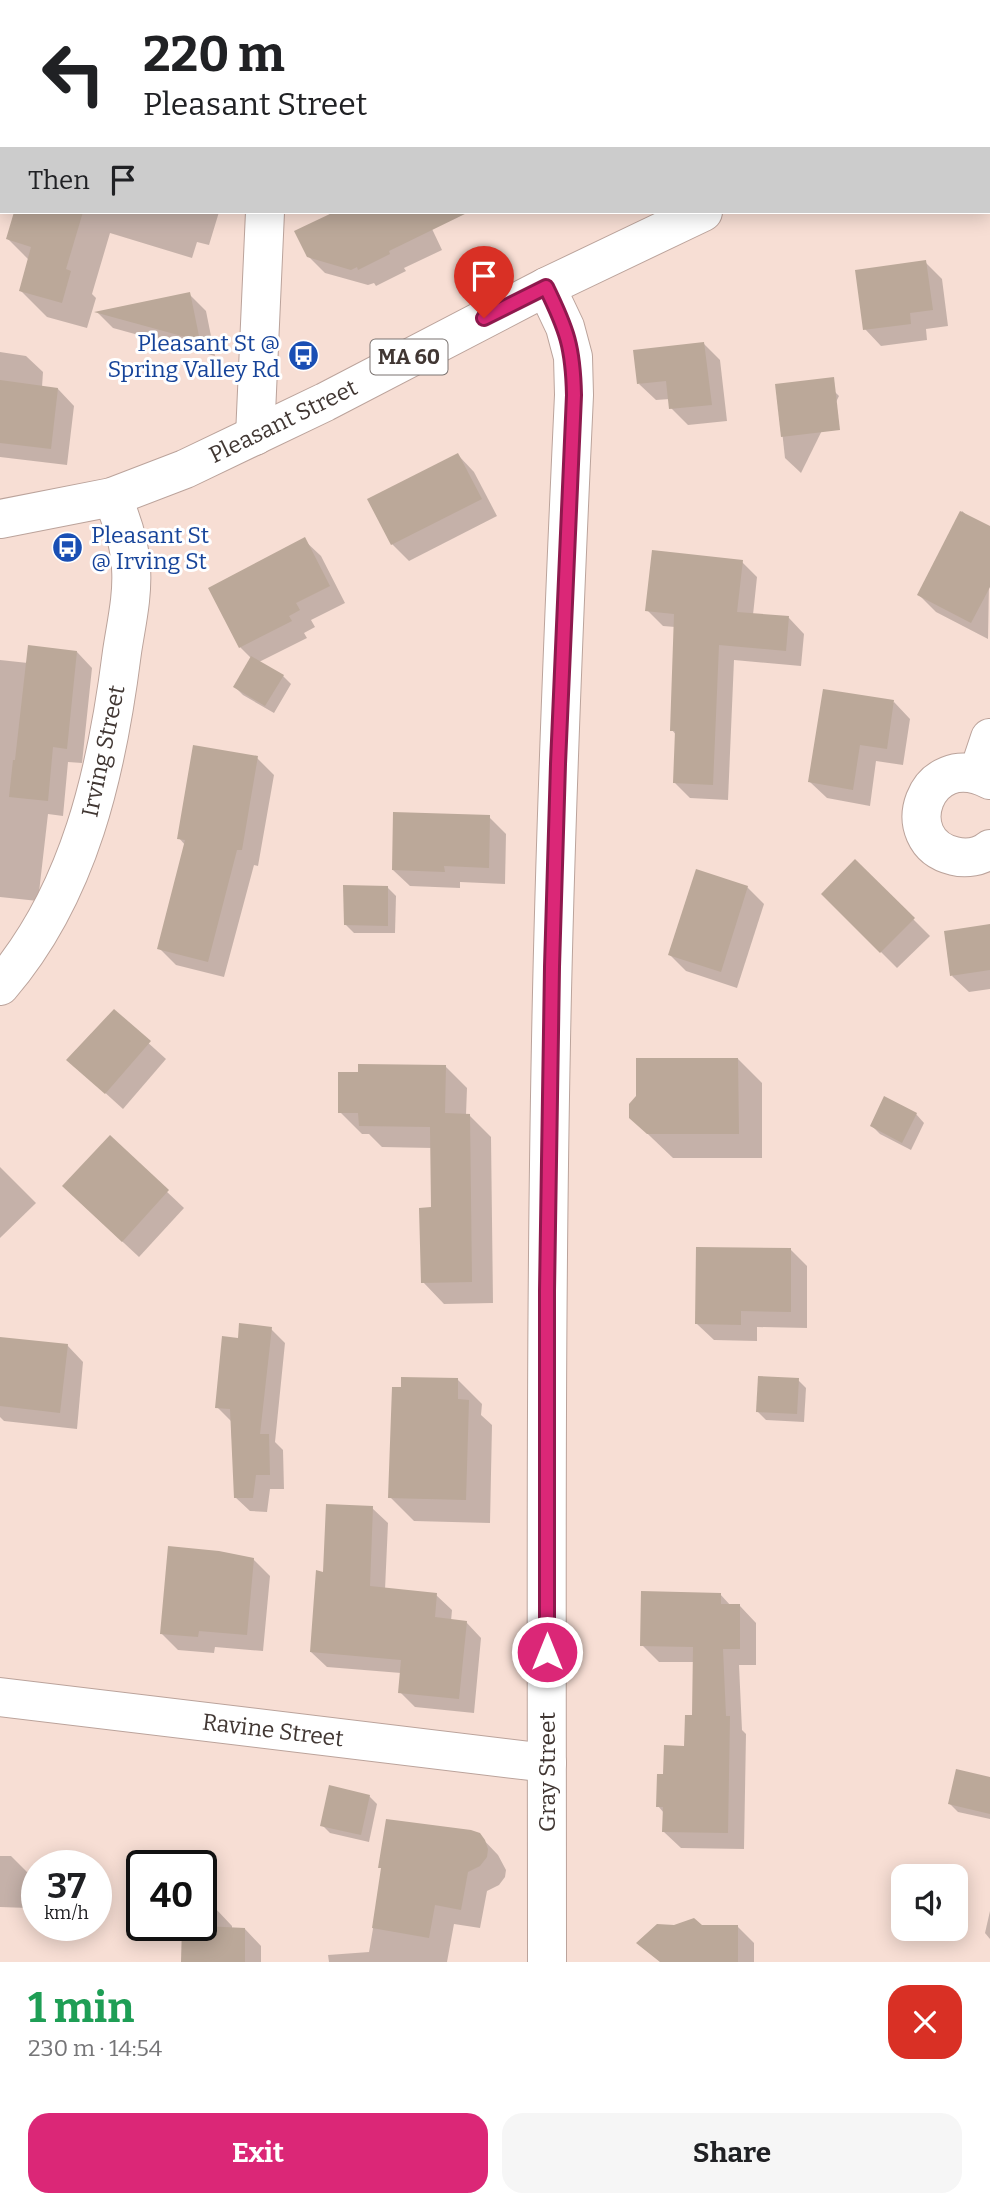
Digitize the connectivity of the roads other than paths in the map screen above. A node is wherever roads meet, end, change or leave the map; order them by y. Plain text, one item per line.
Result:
1 (265, 214) edge
2 (699, 214) edge
3 (546, 287) junction
4 (255, 436) junction
5 (112, 497) junction
6 (0, 519) edge
7 (990, 738) edge
8 (984, 777) edge
9 (990, 849) edge
10 (0, 986) edge
11 (0, 1697) edge
12 (547, 1763) junction
13 (547, 1962) edge

1 - 4 street
2 - 3 street, Pleasant Street / MA 60
3 - 4 street, Pleasant Street / MA 60
3 - 12 street, Gray Street
4 - 5 street, Pleasant Street / MA 60
5 - 6 street, Pleasant Street / MA 60
5 - 10 street, Irving Street
7 - 8 street
8 - 9 street
11 - 12 street, Ravine Street
12 - 13 street, Gray Street

